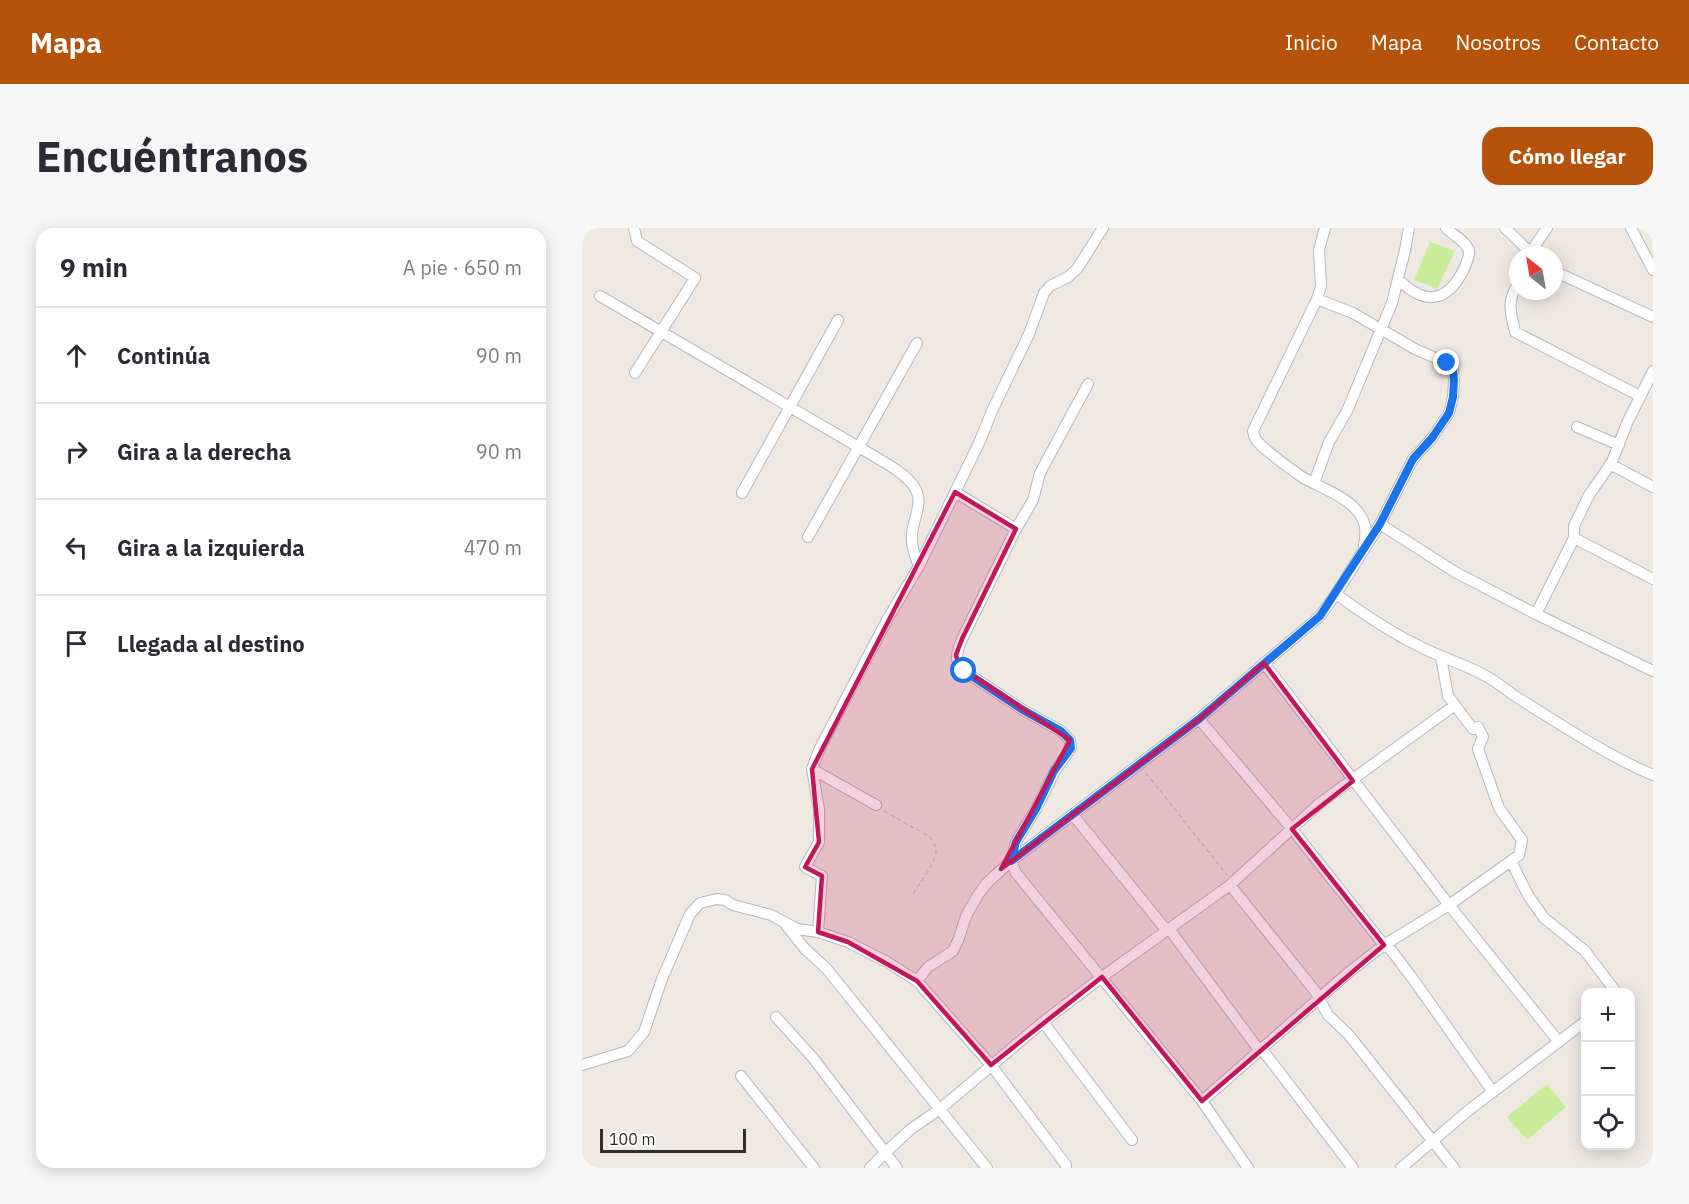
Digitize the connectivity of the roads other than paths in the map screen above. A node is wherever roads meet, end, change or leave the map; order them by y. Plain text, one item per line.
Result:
1 (634, 228) edge
2 (1103, 228) edge
3 (1325, 228) edge
4 (1409, 228) edge
5 (1446, 228) edge
6 (1505, 228) edge
7 (1547, 228) edge
8 (1631, 228) edge
9 (1524, 246) edge
10 (1537, 246) edge
11 (1653, 270) edge
12 (1563, 275) edge
13 (1398, 279) junction
14 (600, 296) dead end
15 (1317, 299) junction
16 (1510, 300) edge
17 (1653, 317) edge
18 (838, 320) dead end
19 (1381, 330) junction
20 (661, 332) junction
21 (917, 343) dead end
22 (1653, 371) edge
23 (635, 373) dead end
24 (1088, 384) dead end
25 (1640, 396) junction
26 (790, 407) junction
27 (1577, 427) dead end
28 (1619, 445) junction
29 (859, 447) junction
30 (1610, 464) junction
31 (1314, 483) junction
32 (1653, 487) edge
33 (955, 492) junction
34 (742, 493) dead end
35 (1380, 524) junction
36 (1017, 529) junction
37 (808, 537) dead end
38 (1574, 538) junction
39 (1363, 552) junction
40 (919, 566) junction
41 (1653, 579) edge
42 (1336, 594) junction
43 (1536, 614) junction
44 (1441, 657) junction
45 (1264, 663) junction
46 (1653, 671) edge
47 (1455, 705) junction
48 (1199, 719) junction
49 (812, 769) junction
50 (1653, 775) edge
51 (1353, 780) junction
52 (876, 805) road end
53 (1073, 815) junction
54 (1292, 829) junction
55 (1011, 861) junction
56 (1511, 861) junction
57 (1232, 884) junction
58 (1449, 905) junction
59 (784, 923) junction
60 (1170, 930) junction
61 (818, 932) junction
62 (1384, 945) junction
63 (1102, 977) junction
64 (917, 981) junction
65 (1612, 988) edge
66 (1320, 998) junction
67 (776, 1017) dead end
68 (1043, 1022) junction
69 (1581, 1025) edge
70 (1559, 1042) junction
71 (1259, 1050) junction
72 (582, 1065) edge
73 (992, 1065) junction
74 (741, 1076) dead end
75 (1493, 1092) junction
76 (1202, 1101) junction
77 (940, 1109) junction
78 (1132, 1140) dead end
79 (1432, 1140) junction
80 (886, 1152) junction
81 (814, 1168) edge
82 (870, 1168) edge
83 (897, 1168) edge
84 (987, 1168) edge
85 (1066, 1168) edge
86 (1248, 1168) edge
87 (1353, 1168) edge
88 (1401, 1168) edge
89 (1454, 1168) edge

1 - 20 street
2 - 33 street
3 - 15 street
4 - 13 street
5 - 13 street
6 - 9 street
7 - 10 street
8 - 11 street
12 - 17 street
13 - 19 street
14 - 20 street
15 - 19 street
15 - 31 street
16 - 25 street
18 - 26 street
19 - 31 street
19 - 35 street
20 - 23 street
20 - 26 street
21 - 29 street
22 - 25 street
24 - 36 street
25 - 28 street
26 - 29 street
26 - 34 street
27 - 28 street
28 - 30 street
29 - 37 street
29 - 40 street
30 - 32 street
30 - 38 street
31 - 39 street
33 - 36 street
33 - 40 street
35 - 39 street
35 - 43 street
36 - 55 street
38 - 41 street
38 - 43 street
39 - 42 street
40 - 49 street
42 - 44 street
42 - 45 street
43 - 46 street
44 - 47 street
44 - 50 street
45 - 48 street
45 - 51 street
47 - 51 street
47 - 56 street
48 - 53 street
48 - 54 street
49 - 52 street
49 - 61 street
51 - 54 street
51 - 58 street
53 - 55 street
53 - 60 street
54 - 57 street
54 - 62 street
55 - 63 street
55 - 64 street
56 - 58 street
56 - 65 street
57 - 60 street
57 - 66 street
58 - 62 street
58 - 70 street
59 - 61 street
59 - 72 street
59 - 77 street
60 - 63 street
60 - 71 street
61 - 64 street
62 - 66 street
62 - 75 street
63 - 68 street
63 - 76 street
64 - 73 street
66 - 71 street
66 - 79 street
67 - 80 street
68 - 73 street
68 - 78 street
69 - 70 street
70 - 75 street
71 - 76 street
71 - 87 street
73 - 77 street
73 - 85 street
74 - 81 street
75 - 79 street
76 - 86 street
77 - 80 street
77 - 84 street
79 - 88 street
79 - 89 street
80 - 82 street
80 - 83 street

